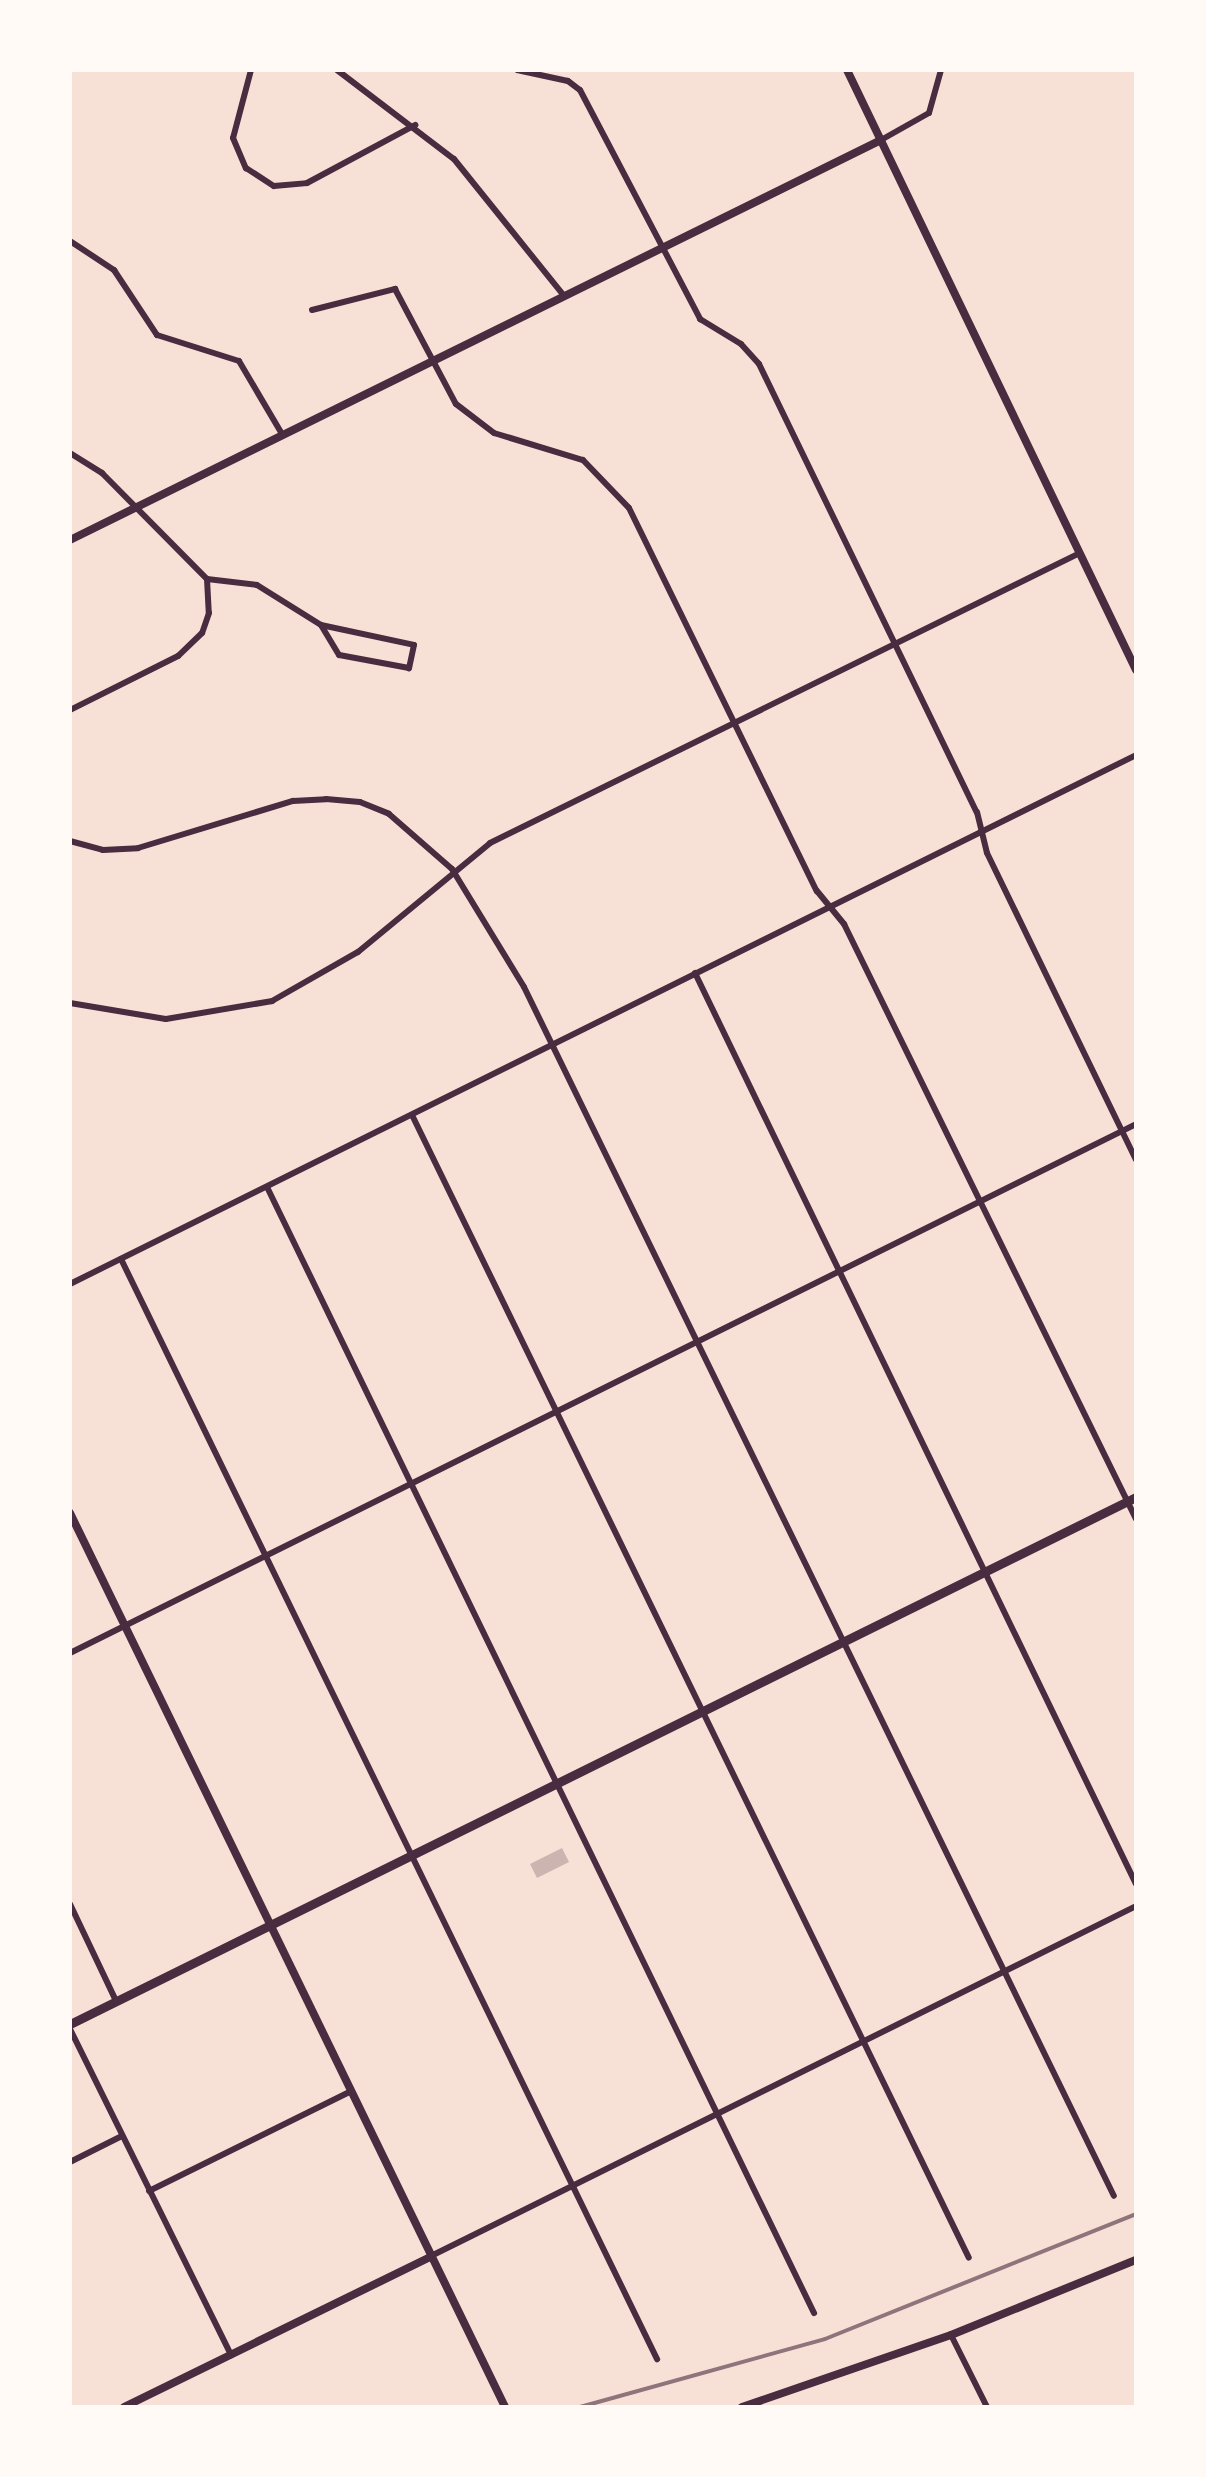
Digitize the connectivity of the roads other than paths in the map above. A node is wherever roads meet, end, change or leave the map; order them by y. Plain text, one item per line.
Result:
1 (251, 70) edge
2 (337, 70) edge
3 (517, 70) edge
4 (847, 70) edge
5 (942, 70) edge
6 (415, 125) junction
7 (881, 140) junction
8 (70, 241) edge
9 (662, 250) junction
10 (564, 296) junction
11 (312, 310) dead end
12 (432, 361) junction
13 (282, 434) junction
14 (70, 454) edge
15 (132, 509) junction
16 (70, 540) edge
17 (1080, 553) junction
18 (206, 579) junction
19 (321, 624) junction
20 (897, 643) junction
21 (1136, 670) edge
22 (70, 710) edge
23 (736, 722) junction
24 (1136, 756) edge
25 (982, 832) junction
26 (70, 842) edge
27 (452, 869) junction
28 (829, 907) junction
29 (696, 974) junction
30 (70, 1003) edge
31 (553, 1044) junction
32 (412, 1115) junction
33 (1136, 1124) edge
34 (1122, 1131) junction
35 (1136, 1160) edge
36 (267, 1187) junction
37 (980, 1202) junction
38 (121, 1259) junction
39 (839, 1272) junction
40 (70, 1284) edge
41 (698, 1342) junction
42 (557, 1413) junction
43 (410, 1484) junction
44 (1132, 1499) edge
45 (70, 1513) edge
46 (1136, 1519) edge
47 (265, 1557) junction
48 (986, 1571) junction
49 (125, 1625) junction
50 (844, 1641) junction
51 (70, 1652) edge
52 (702, 1711) junction
53 (555, 1784) junction
54 (410, 1856) junction
55 (1136, 1884) edge
56 (70, 1904) edge
57 (1136, 1906) edge
58 (270, 1925) junction
59 (1004, 1972) junction
60 (116, 2002) junction
61 (70, 2027) edge
62 (863, 2042) junction
63 (350, 2092) junction
64 (719, 2114) junction
65 (122, 2136) junction
66 (70, 2162) edge
67 (573, 2186) junction
68 (150, 2191) junction
69 (1114, 2196) dead end
70 (430, 2257) junction
71 (969, 2258) dead end
72 (1136, 2260) edge
73 (814, 2313) dead end
74 (952, 2335) junction
75 (230, 2355) junction
76 (658, 2358) dead end
77 (124, 2407) edge
78 (505, 2407) edge
79 (742, 2407) edge
80 (987, 2407) edge

1 - 6 street
2 - 6 street
3 - 9 street
4 - 7 street
5 - 7 street
6 - 10 street
7 - 9 street
7 - 17 street
8 - 13 street
9 - 10 street
9 - 20 street
10 - 12 street
11 - 12 street
12 - 13 street
12 - 23 street
13 - 15 street
14 - 15 street
15 - 16 street
15 - 18 street
17 - 20 street
17 - 21 street
18 - 19 street
18 - 22 street
19 - 19 street
20 - 23 street
20 - 25 street
23 - 27 street
23 - 28 street
24 - 25 street
25 - 28 street
25 - 34 street
26 - 27 street
27 - 30 street
27 - 31 street
28 - 29 street
28 - 37 street
29 - 31 street
29 - 39 street
31 - 32 street
31 - 41 street
32 - 36 street
32 - 42 street
33 - 34 street
34 - 35 street
34 - 37 street
36 - 38 street
36 - 43 street
37 - 39 street
37 - 44 street
38 - 40 street
38 - 47 street
39 - 41 street
39 - 48 street
41 - 42 street
41 - 50 street
42 - 43 street
42 - 52 street
43 - 47 street
43 - 53 street
44 - 46 street
44 - 48 main road
45 - 49 street
47 - 49 street
47 - 54 street
48 - 50 main road
48 - 55 street
49 - 51 street
49 - 58 street
50 - 52 main road
50 - 59 street
52 - 53 main road
52 - 62 street
53 - 54 main road
53 - 64 street
54 - 58 main road
54 - 67 street
56 - 60 street
57 - 59 street
58 - 60 main road
58 - 63 street
59 - 62 street
59 - 69 street
60 - 61 main road
61 - 65 street
62 - 64 street
62 - 71 street
63 - 68 street
63 - 70 street
64 - 67 street
64 - 73 street
65 - 66 street
65 - 68 street
67 - 70 street
67 - 76 street
68 - 75 street
70 - 75 street
70 - 78 street
72 - 74 street
74 - 79 street
74 - 80 street
75 - 77 street

